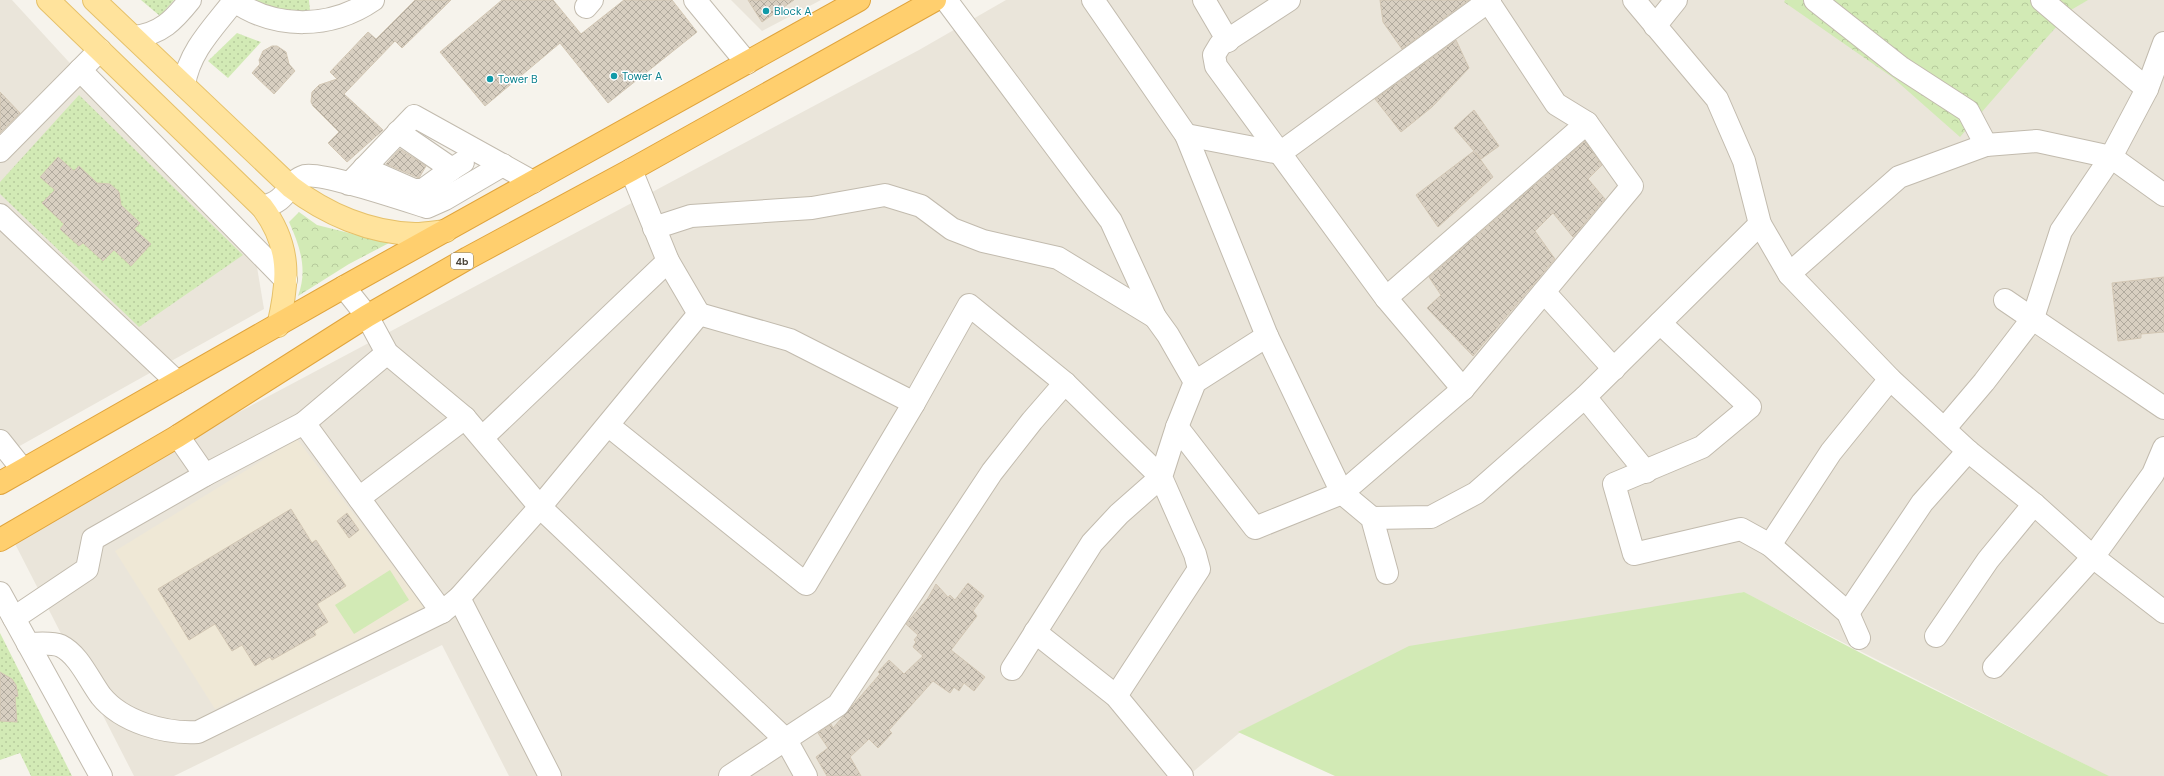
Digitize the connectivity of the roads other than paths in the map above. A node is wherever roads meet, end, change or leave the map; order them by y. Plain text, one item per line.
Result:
1 (48, 0) edge
2 (94, 0) edge
3 (190, 0) edge
4 (373, 0) edge
5 (695, 0) edge
6 (859, 0) edge
7 (935, 0) edge
8 (946, 0) edge
9 (1093, 0) edge
10 (1204, 0) edge
11 (1489, 0) edge
12 (1634, 0) edge
13 (1676, 0) edge
14 (1815, 0) edge
15 (2042, 0) edge
16 (234, 1) edge
17 (1278, 3) edge
18 (1655, 26) junction
19 (134, 37) junction
20 (1228, 40) junction
21 (2164, 43) edge
22 (100, 50) junction
23 (747, 63) junction
24 (80, 70) junction
25 (184, 85) junction
26 (2147, 89) junction
27 (1587, 123) junction
28 (398, 132) junction
29 (1186, 135) junction
30 (1986, 145) junction
31 (0, 151) edge
32 (478, 151) junction
33 (1280, 153) junction
34 (2111, 157) junction
35 (503, 165) junction
36 (364, 168) junction
37 (452, 169) junction
38 (631, 170) junction
39 (533, 182) junction
40 (349, 184) junction
41 (291, 187) junction
42 (2164, 195) edge
43 (262, 207) junction
44 (0, 215) edge
45 (1760, 224) junction
46 (654, 228) junction
47 (446, 231) junction
48 (668, 261) junction
49 (1789, 274) junction
50 (286, 280) junction
51 (344, 287) junction
52 (1544, 292) junction
53 (1386, 298) junction
54 (2005, 300) dead end
55 (699, 314) junction
56 (367, 316) junction
57 (1155, 317) junction
58 (2032, 318) junction
59 (1660, 323) junction
60 (278, 326) junction
61 (1267, 336) junction
62 (387, 353) junction
63 (1614, 369) junction
64 (1890, 379) junction
65 (177, 382) junction
66 (1195, 382) junction
67 (1065, 383) junction
68 (1463, 389) junction
69 (1585, 397) junction
70 (914, 403) junction
71 (2164, 408) edge
72 (465, 418) junction
73 (304, 423) junction
74 (609, 426) junction
75 (1177, 427) junction
76 (1945, 428) junction
77 (178, 436) junction
78 (483, 437) junction
79 (0, 441) edge
80 (2164, 448) edge
81 (1968, 451) junction
82 (23, 470) junction
83 (1646, 472) junction
84 (205, 475) junction
85 (1161, 477) junction
86 (2158, 478) edge
87 (0, 483) edge
88 (1342, 493) junction
89 (359, 498) junction
90 (2034, 504) junction
91 (540, 507) junction
92 (1372, 518) junction
93 (0, 540) edge
94 (1770, 546) junction
95 (2093, 557) junction
96 (1387, 573) dead end
97 (459, 598) junction
98 (5, 606) edge
99 (442, 612) junction
100 (2164, 612) edge
101 (1848, 613) junction
102 (1035, 632) junction
103 (1936, 636) dead end
104 (1859, 638) dead end
105 (28, 644) junction
106 (1994, 667) dead end
107 (1012, 668) dead end
108 (1116, 696) junction
109 (786, 740) junction
110 (101, 776) edge
111 (550, 776) edge
112 (730, 776) edge
113 (806, 776) edge
114 (1182, 776) edge

1 - 22 main road
2 - 19 main road
3 - 19 street
4 - 16 street
5 - 23 street
6 - 23 highway
7 - 38 highway, 4b
8 - 57 street
9 - 29 street
10 - 20 street
11 - 27 street
11 - 33 street
12 - 18 street
13 - 18 street
14 - 30 street
15 - 26 street
16 - 25 street
17 - 20 street
18 - 45 street
19 - 25 main road
20 - 33 street
21 - 26 street
22 - 24 street
22 - 43 main road
23 - 39 highway
24 - 31 street
24 - 50 street
25 - 41 main road
26 - 34 street
27 - 52 street
27 - 53 street
28 - 32 street
28 - 36 street
28 - 37 street
29 - 33 street
29 - 61 street
30 - 34 street
30 - 49 street
32 - 35 street
32 - 37 street
33 - 53 street
34 - 42 street
34 - 58 street
35 - 39 street
35 - 40 street
36 - 37 street
36 - 40 street
38 - 46 street
38 - 56 highway, 4b
39 - 47 highway
40 - 41 street
41 - 43 street
41 - 47 main road
43 - 50 main road
44 - 65 street
45 - 49 street
45 - 59 street
46 - 48 street
46 - 57 street
47 - 51 highway
48 - 55 street
48 - 78 street
49 - 64 street
50 - 60 main road
51 - 56 street
51 - 60 highway
52 - 63 street
52 - 68 street
53 - 68 street
54 - 58 street
55 - 70 street
55 - 74 street
56 - 62 street
56 - 77 highway, 4b
57 - 66 street
58 - 71 street
58 - 76 street
59 - 63 street
59 - 83 street
60 - 65 highway
61 - 66 street
61 - 88 street
62 - 72 street
62 - 73 street
63 - 69 street
64 - 76 street
64 - 94 street
65 - 82 highway
66 - 75 street
67 - 70 street
67 - 85 street
67 - 109 street
68 - 88 street
69 - 83 street
69 - 92 street
70 - 74 street
72 - 78 street
72 - 89 street
73 - 84 street
73 - 89 street
74 - 91 street
75 - 85 street
75 - 88 street
76 - 81 street
77 - 84 street
77 - 93 highway, 4b
78 - 91 street
79 - 82 street
80 - 86 street
81 - 90 street
81 - 101 street
82 - 87 highway
83 - 94 street
84 - 98 street
85 - 102 street
85 - 108 street
86 - 95 street
88 - 92 street
89 - 99 street
90 - 95 street
90 - 103 street
91 - 97 street
91 - 109 street
92 - 96 street
94 - 101 street
95 - 100 street
95 - 106 street
97 - 99 street
97 - 111 street
98 - 105 street
99 - 105 street
101 - 104 street
102 - 107 street
102 - 108 street
105 - 110 street
108 - 114 street
109 - 112 street
109 - 113 street

